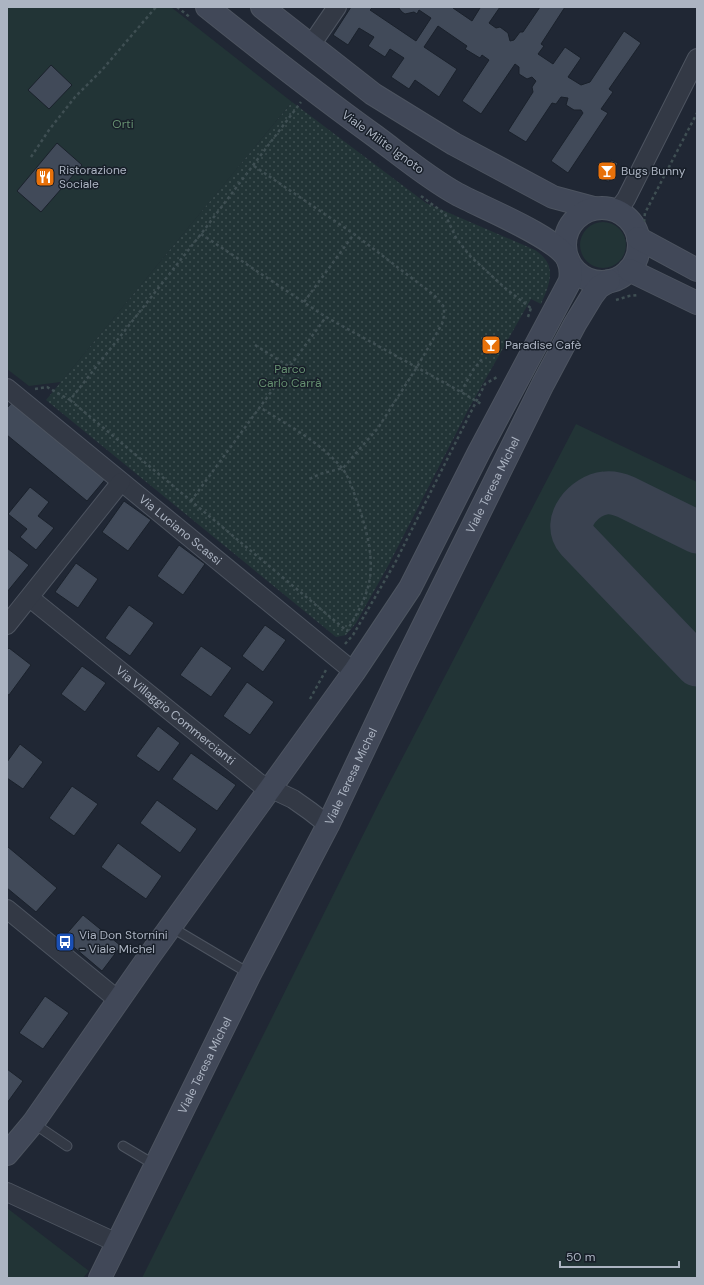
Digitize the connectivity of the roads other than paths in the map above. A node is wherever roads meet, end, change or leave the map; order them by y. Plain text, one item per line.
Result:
1 (262, 7) edge
2 (337, 7) edge
3 (201, 14) edge
4 (311, 45) junction
5 (697, 58) edge
6 (594, 208) junction
7 (617, 211) junction
8 (642, 232) junction
9 (568, 260) junction
10 (629, 270) junction
11 (697, 270) edge
12 (609, 281) junction
13 (697, 303) edge
14 (7, 388) edge
15 (121, 482) junction
16 (30, 598) junction
17 (7, 625) edge
18 (354, 672) junction
19 (271, 789) junction
20 (328, 825) junction
21 (7, 909) edge
22 (171, 927) junction
23 (250, 974) junction
24 (118, 1000) junction
25 (33, 1123) junction
26 (67, 1146) dead end
27 (123, 1146) dead end
28 (7, 1154) edge
29 (155, 1165) junction
30 (7, 1192) edge
31 (117, 1243) junction
32 (100, 1278) edge

1 - 4 street
2 - 4 street
3 - 9 street, Viale Milite Ignoto
4 - 6 street
5 - 7 street
6 - 7 street
6 - 9 street
7 - 8 street
8 - 10 street
8 - 11 street
9 - 12 street
9 - 18 street
10 - 12 street
10 - 13 street
12 - 20 street, Viale Teresa Michel
14 - 15 street, Via Luciano Scassi
15 - 16 street
15 - 18 street, Via Luciano Scassi
16 - 17 street
16 - 19 street, Via Villaggio Commercianti
18 - 19 street
19 - 20 street, Via Villaggio Commercianti
19 - 22 street
20 - 23 street, Viale Teresa Michel
21 - 24 street
22 - 23 lane
22 - 24 street
23 - 29 street, Viale Teresa Michel
24 - 25 street
25 - 26 lane
25 - 28 street
27 - 29 lane
29 - 31 street, Viale Teresa Michel
30 - 31 street
31 - 32 street, Viale Teresa Michel

